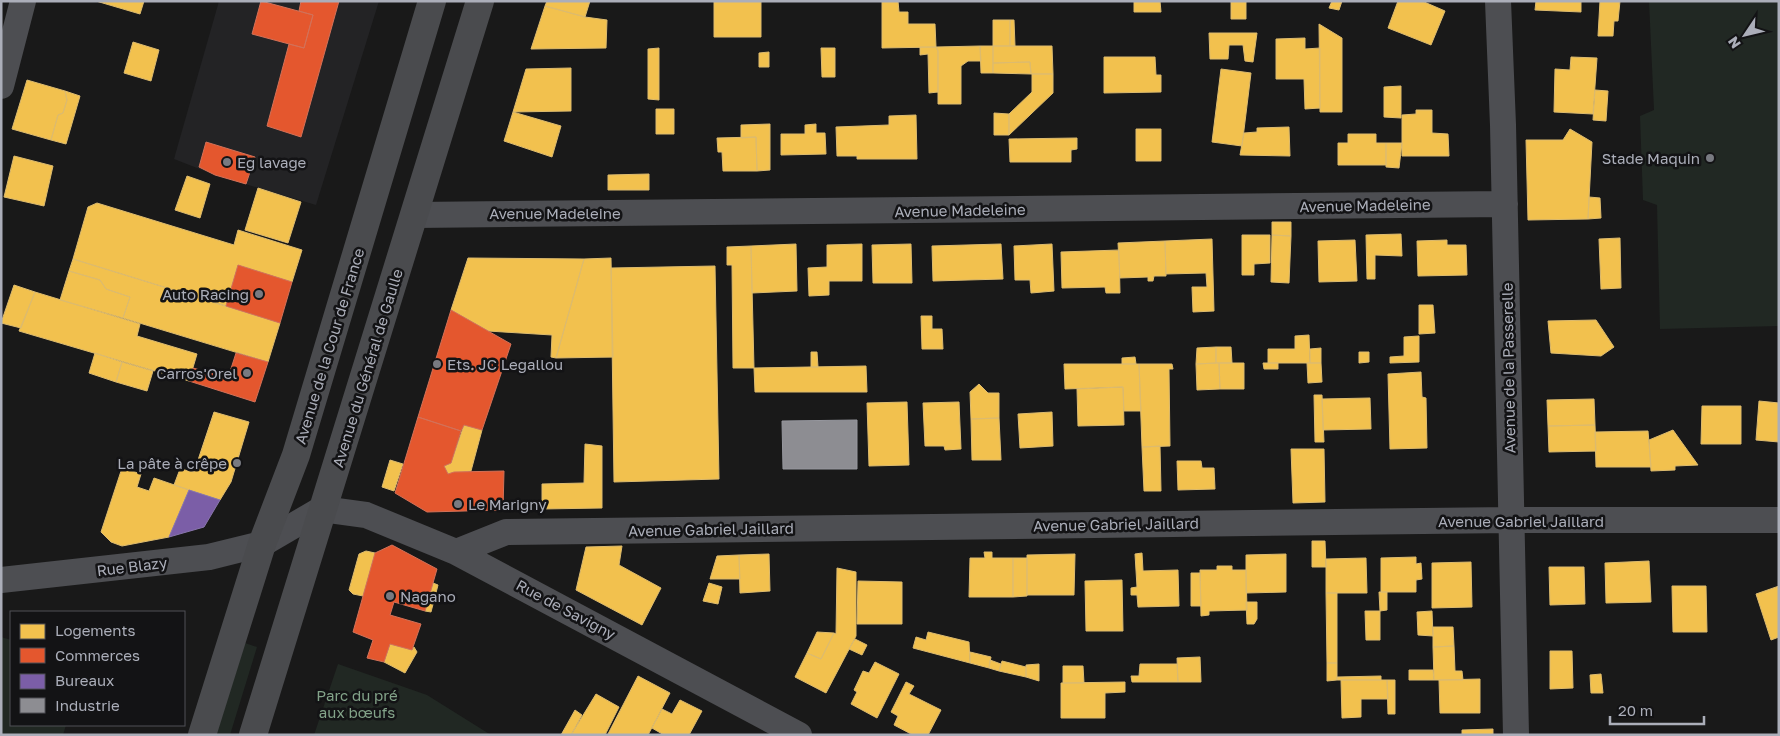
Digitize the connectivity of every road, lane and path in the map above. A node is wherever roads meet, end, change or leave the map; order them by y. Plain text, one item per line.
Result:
1 (23, 1) edge
2 (432, 1) edge
3 (480, 1) edge
4 (1498, 1) edge
5 (1, 86) edge
6 (1505, 204) junction
7 (414, 215) junction
8 (322, 509) junction
9 (1510, 520) junction
10 (1779, 520) edge
11 (262, 544) junction
12 (456, 552) junction
13 (1, 580) edge
14 (202, 735) edge
15 (253, 735) edge
16 (800, 735) edge
17 (1516, 735) edge

1 - 5 street
2 - 11 main road, Avenue de la Cour de France
3 - 7 main road, Avenue du Général de Gaulle
4 - 6 street, Avenue de la Passerelle
6 - 7 street, Avenue Madeleine
6 - 9 street, Avenue de la Passerelle
7 - 8 main road, Avenue du Général de Gaulle
8 - 11 street
8 - 12 street, Rue de Savigny
8 - 15 main road, Avenue du Général de Gaulle
9 - 10 street, Avenue Gabriel Jaillard
9 - 12 street, Avenue Gabriel Jaillard
9 - 17 street, Avenue de la Passerelle
11 - 13 street, Rue Blazy
11 - 14 main road, Avenue de la Cour de France
12 - 16 street, Rue de Savigny

